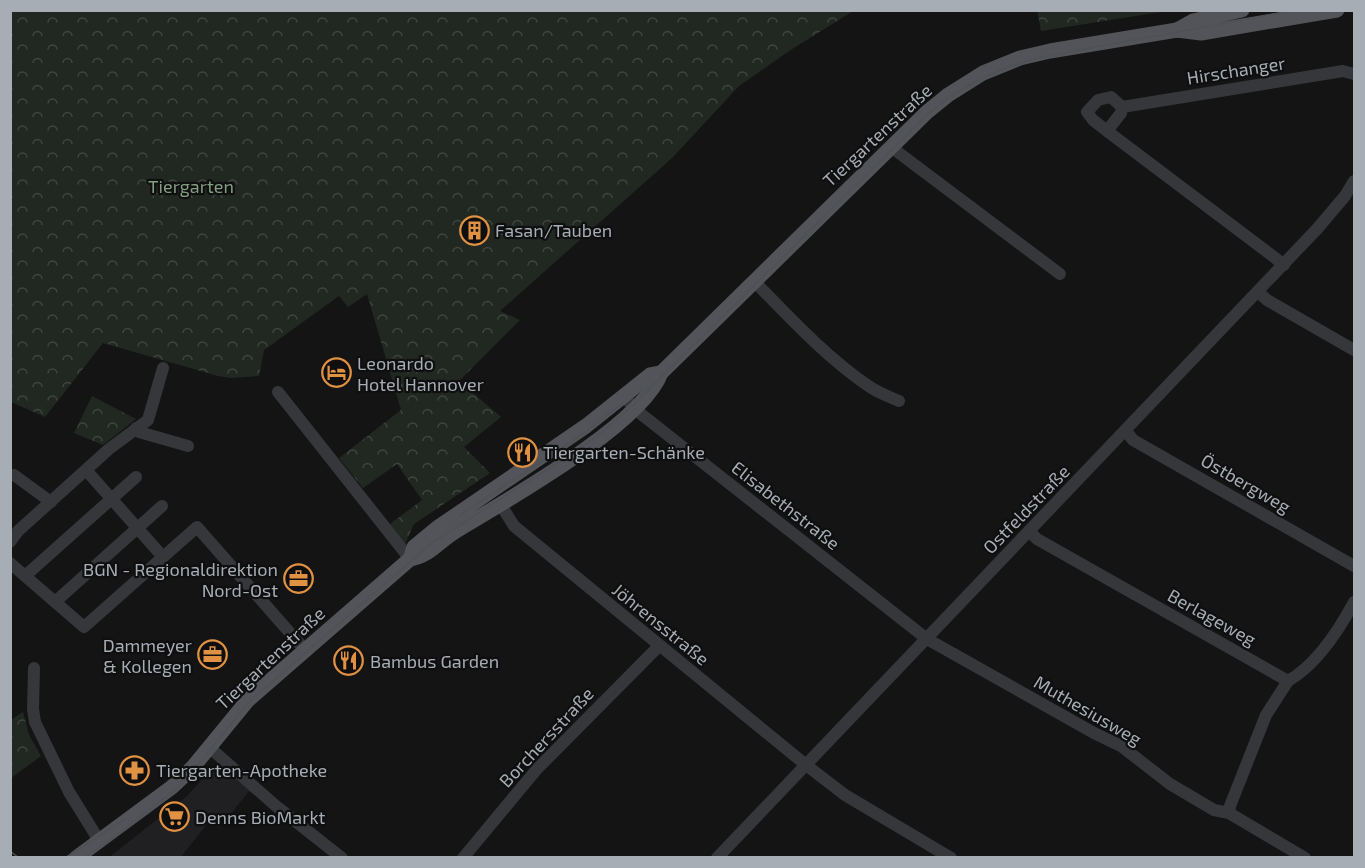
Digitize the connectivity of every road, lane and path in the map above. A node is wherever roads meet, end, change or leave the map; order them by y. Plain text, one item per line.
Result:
1 (1242, 10) edge
2 (1337, 10) edge
3 (1178, 30) junction
4 (1354, 74) edge
5 (1122, 107) junction
6 (1107, 131) junction
7 (891, 147) junction
8 (1354, 181) edge
9 (1284, 265) junction
10 (1060, 274) dead end
11 (754, 281) junction
12 (1258, 292) junction
13 (1354, 350) edge
14 (163, 368) dead end
15 (278, 392) dead end
16 (899, 401) dead end
17 (629, 402) junction
18 (136, 428) junction
19 (1126, 431) junction
20 (188, 446) dead end
21 (86, 470) junction
22 (14, 475) dead end
23 (135, 477) dead end
24 (111, 498) junction
25 (51, 502) junction
26 (501, 505) junction
27 (162, 507) dead end
28 (137, 528) junction
29 (1029, 531) junction
30 (10, 542) edge
31 (163, 557) junction
32 (410, 559) junction
33 (1353, 562) edge
34 (10, 563) edge
35 (25, 576) junction
36 (55, 602) junction
37 (1354, 602) edge
38 (927, 639) junction
39 (659, 646) junction
40 (305, 650) junction
41 (34, 668) dead end
42 (1288, 681) junction
43 (209, 747) junction
44 (806, 765) junction
45 (1229, 813) junction
46 (100, 842) junction
47 (76, 858) edge
48 (342, 858) edge
49 (463, 858) edge
50 (717, 858) edge
51 (951, 858) edge
52 (1305, 858) edge

1 - 3 main road, Tiergartenstraße
2 - 3 main road, Tiergartenstraße
3 - 7 main road, Tiergartenstraße
4 - 5 street, Hirschanger
5 - 6 street
5 - 6 street, Hirschanger
6 - 9 street, Hirschanger
7 - 10 street
7 - 11 main road, Tiergartenstraße
8 - 9 street, Ostfeldstraße
9 - 12 street, Ostfeldstraße
11 - 16 street
11 - 17 main road, Tiergartenstraße
12 - 13 street
12 - 19 street, Ostfeldstraße
14 - 18 street
15 - 32 street
17 - 26 main road, Tiergartenstraße
17 - 32 main road, Tiergartenstraße
17 - 38 street, Elisabethstraße
18 - 20 street
18 - 21 street
19 - 29 street, Ostfeldstraße
19 - 33 street, Östbergweg
21 - 24 street
21 - 25 street
22 - 25 street
23 - 24 street
24 - 28 street
24 - 35 street
25 - 30 street
26 - 32 main road, Tiergartenstraße
26 - 39 street, Jöhrensstraße
27 - 28 street
28 - 31 street
28 - 36 street
29 - 38 street, Ostfeldstraße
29 - 42 street, Berlageweg
31 - 36 street
31 - 40 street
32 - 40 main road, Tiergartenstraße
34 - 35 street
35 - 36 street
37 - 42 street
38 - 44 street, Ostfeldstraße
38 - 45 street, Muthesiusweg
39 - 44 street, Jöhrensstraße
39 - 49 street, Borchersstraße
40 - 43 main road, Tiergartenstraße
41 - 46 street
42 - 45 street
43 - 46 main road, Tiergartenstraße
43 - 48 street
44 - 50 street, Ostfeldstraße
44 - 51 street, Jöhrensstraße
45 - 52 street, Muthesiusweg
46 - 47 main road, Tiergartenstraße

